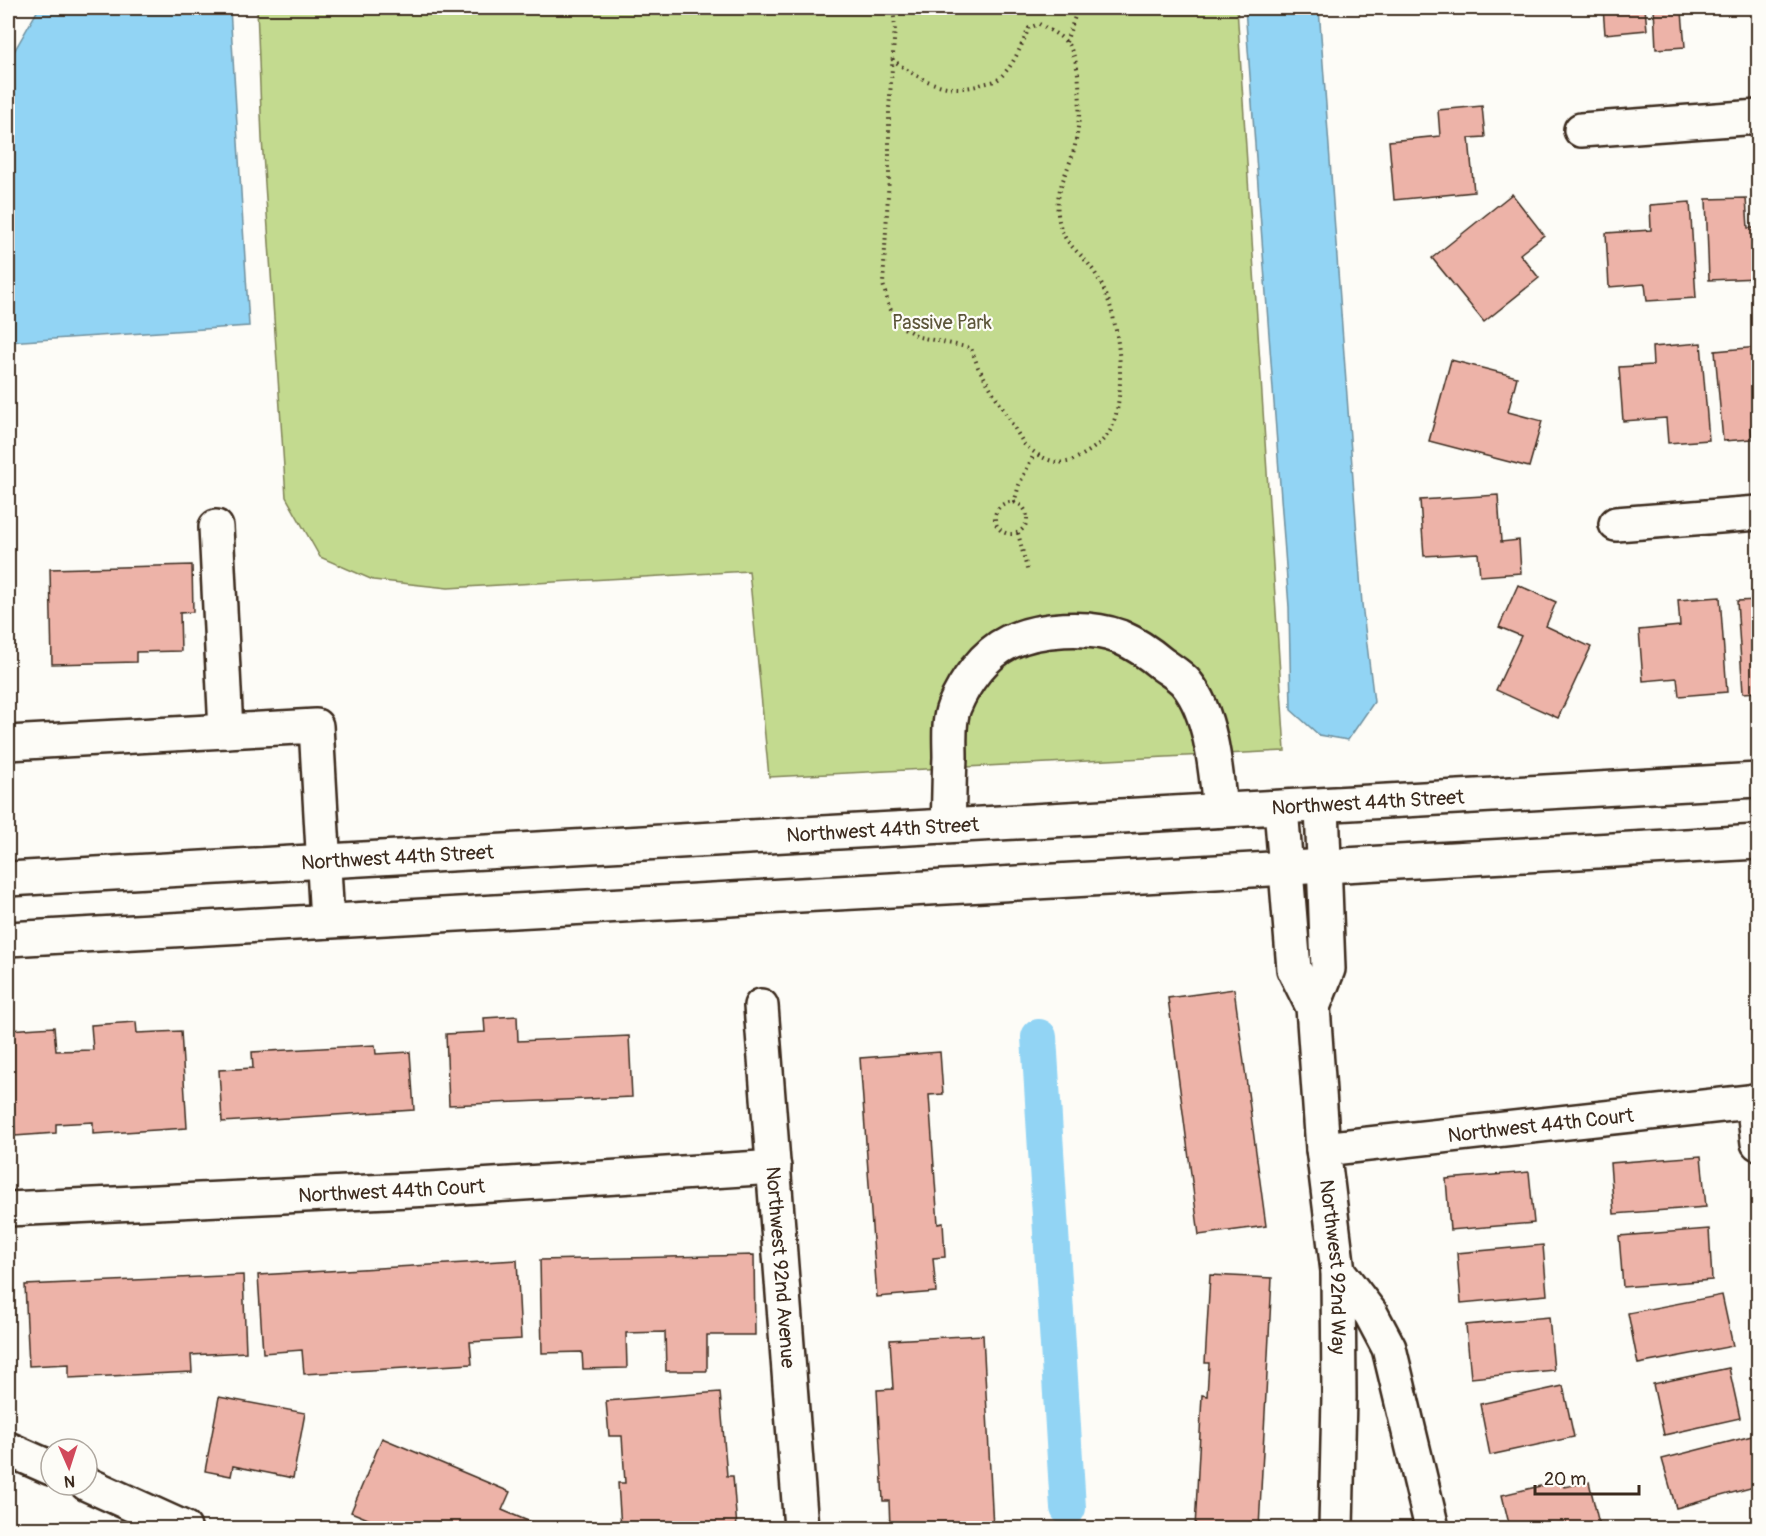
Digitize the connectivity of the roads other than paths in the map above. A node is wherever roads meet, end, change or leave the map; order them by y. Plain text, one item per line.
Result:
1 (1758, 117) edge
2 (1581, 130) dead end
3 (1758, 513) edge
4 (1616, 524) dead end
5 (216, 527) dead end
6 (226, 731) junction
7 (8, 743) edge
8 (1758, 780) edge
9 (1322, 806) junction
10 (1281, 808) junction
11 (1220, 810) junction
12 (948, 825) junction
13 (1758, 842) edge
14 (324, 861) junction
15 (1325, 866) junction
16 (1286, 868) junction
17 (8, 879) edge
18 (327, 921) junction
19 (8, 939) edge
20 (761, 1006) dead end
21 (1313, 1007) junction
22 (1756, 1101) edge
23 (1758, 1143) edge
24 (1323, 1149) junction
25 (774, 1167) junction
26 (8, 1209) edge
27 (1338, 1271) junction
28 (8, 1449) edge
29 (39, 1463) edge
30 (99, 1489) edge
31 (184, 1528) edge
32 (801, 1528) edge
33 (1336, 1528) edge
34 (1432, 1528) edge

1 - 2 street
3 - 4 street
5 - 6 street
6 - 7 street
6 - 14 street
8 - 9 street, Northwest 44th Street
9 - 10 street, Northwest 44th Street
9 - 15 street, Northwest 92nd Way
10 - 11 street, Northwest 44th Street
10 - 16 street, Northwest 92nd Way
11 - 12 street, Northwest 44th Street
11 - 12 street
12 - 14 street, Northwest 44th Street
13 - 15 street
14 - 17 street, Northwest 44th Street
14 - 18 street
15 - 16 street
15 - 21 street, Northwest 92nd Way
16 - 18 street
16 - 21 street, Northwest 92nd Way
18 - 19 street
20 - 25 street, Northwest 92nd Avenue
21 - 24 street, Northwest 92nd Way
22 - 23 street
22 - 24 street, Northwest 44th Court
24 - 27 street, Northwest 92nd Way
25 - 26 street, Northwest 44th Court
25 - 32 street, Northwest 92nd Avenue
27 - 33 street, Northwest 92nd Way
27 - 34 street
28 - 29 street
30 - 31 street

